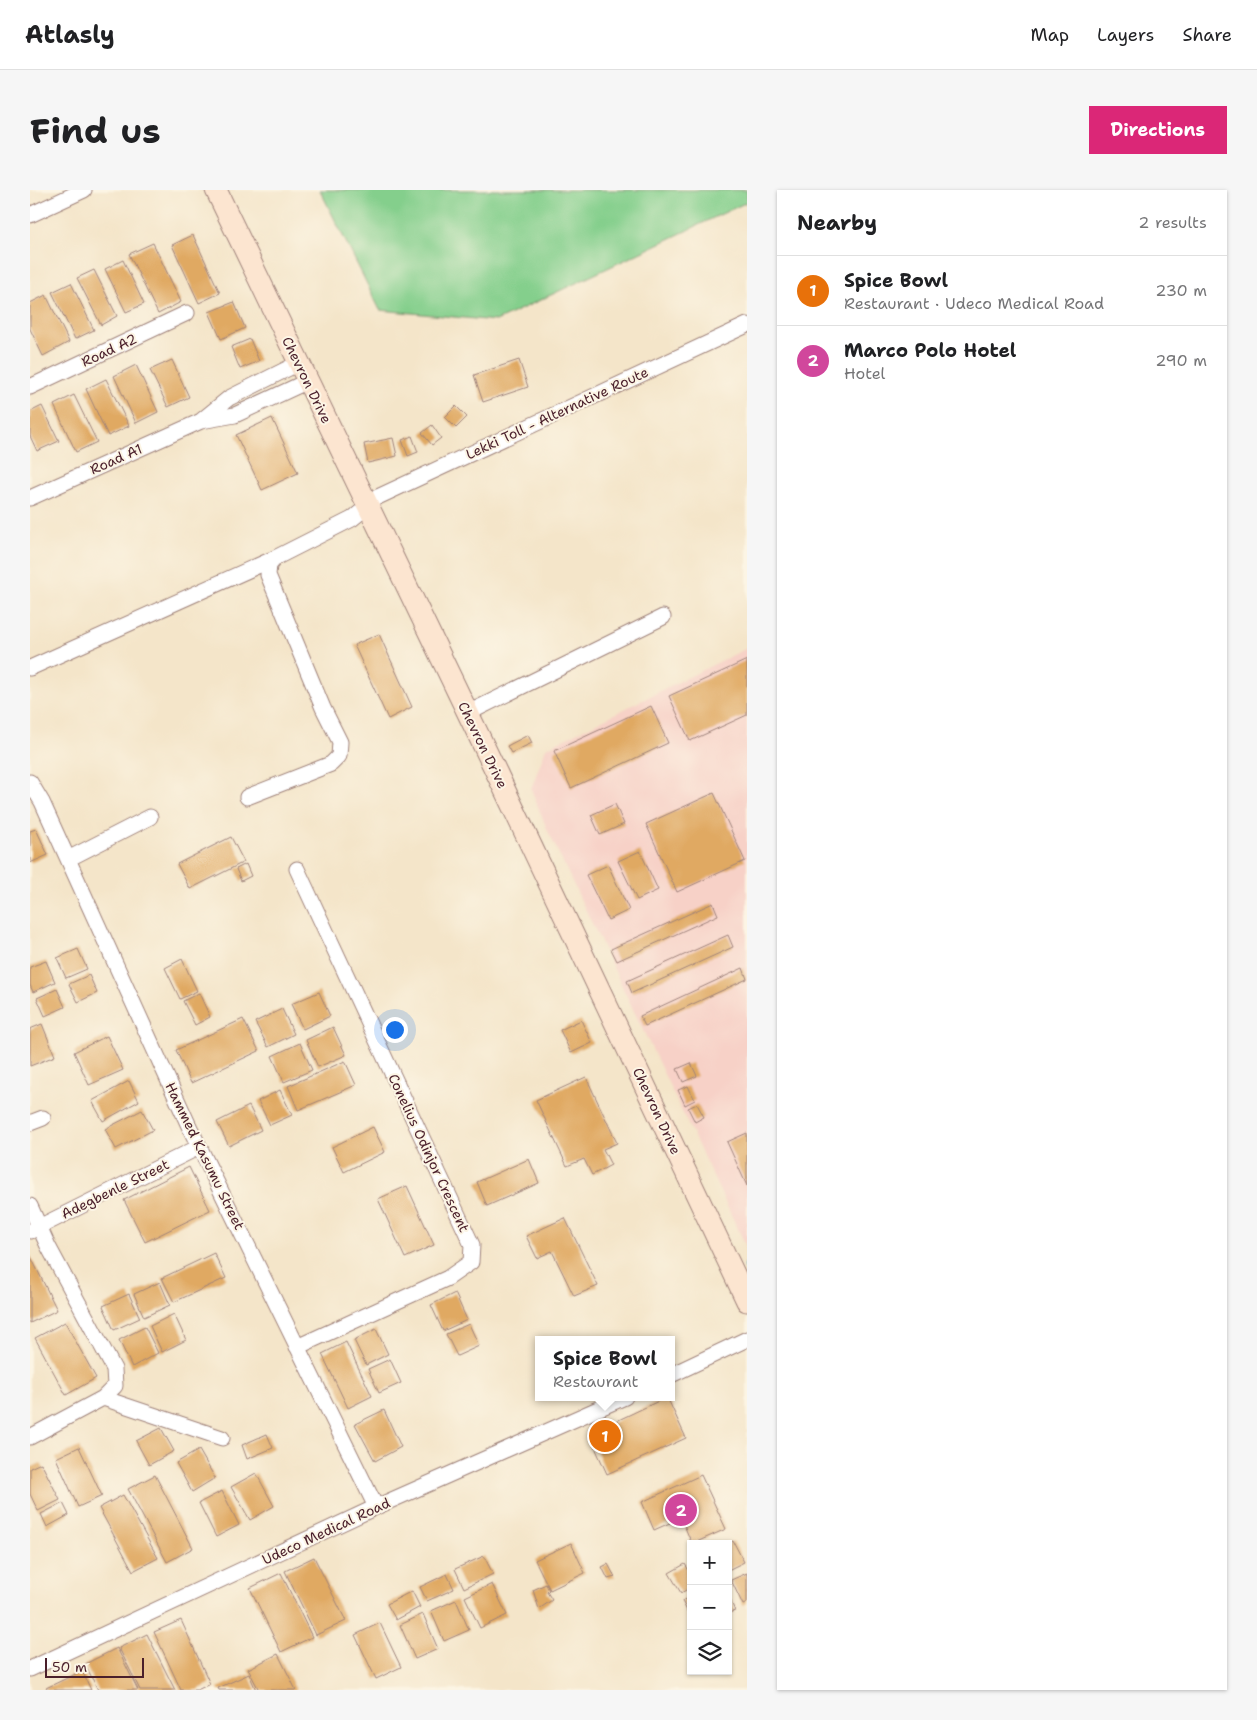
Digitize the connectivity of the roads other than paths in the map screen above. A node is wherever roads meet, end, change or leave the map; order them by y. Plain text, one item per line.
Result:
1 (84, 190) edge
2 (216, 190) edge
3 (30, 215) edge
4 (187, 313) dead end
5 (747, 325) edge
6 (303, 372) junction
7 (30, 387) edge
8 (30, 498) edge
9 (367, 502) junction
10 (276, 558) junction
11 (663, 617) dead end
12 (30, 668) edge
13 (468, 713) junction
14 (30, 782) edge
15 (247, 798) dead end
16 (150, 817) dead end
17 (68, 859) junction
18 (298, 869) dead end
19 (200, 1147) junction
20 (30, 1206) edge
21 (34, 1229) edge
22 (747, 1301) edge
23 (747, 1339) edge
24 (297, 1347) junction
25 (675, 1373) edge
26 (103, 1398) junction
27 (615, 1401) edge
28 (30, 1436) edge
29 (222, 1438) dead end
30 (376, 1507) junction
31 (30, 1669) edge

1 - 3 street
2 - 6 main road, Chevron Drive
4 - 7 street, Road A2
5 - 9 street, Lekki Toll - Alternative Route
6 - 8 street, Road A1
6 - 9 main road, Chevron Drive
9 - 10 street
9 - 13 main road, Chevron Drive
10 - 12 street
10 - 15 street
11 - 13 street
13 - 22 main road, Chevron Drive
14 - 17 street, Hammed Kasumu Street
16 - 17 street
17 - 19 street, Hammed Kasumu Street
18 - 24 street, Conelius Odinjor Crescent
19 - 21 street, Adegbenle Street
19 - 24 street, Hammed Kasumu Street
20 - 21 street
21 - 26 street
23 - 25 street
24 - 30 street, Hammed Kasumu Street
26 - 28 street
26 - 29 street
27 - 30 street, Udeco Medical Road
30 - 31 street, Udeco Medical Road

